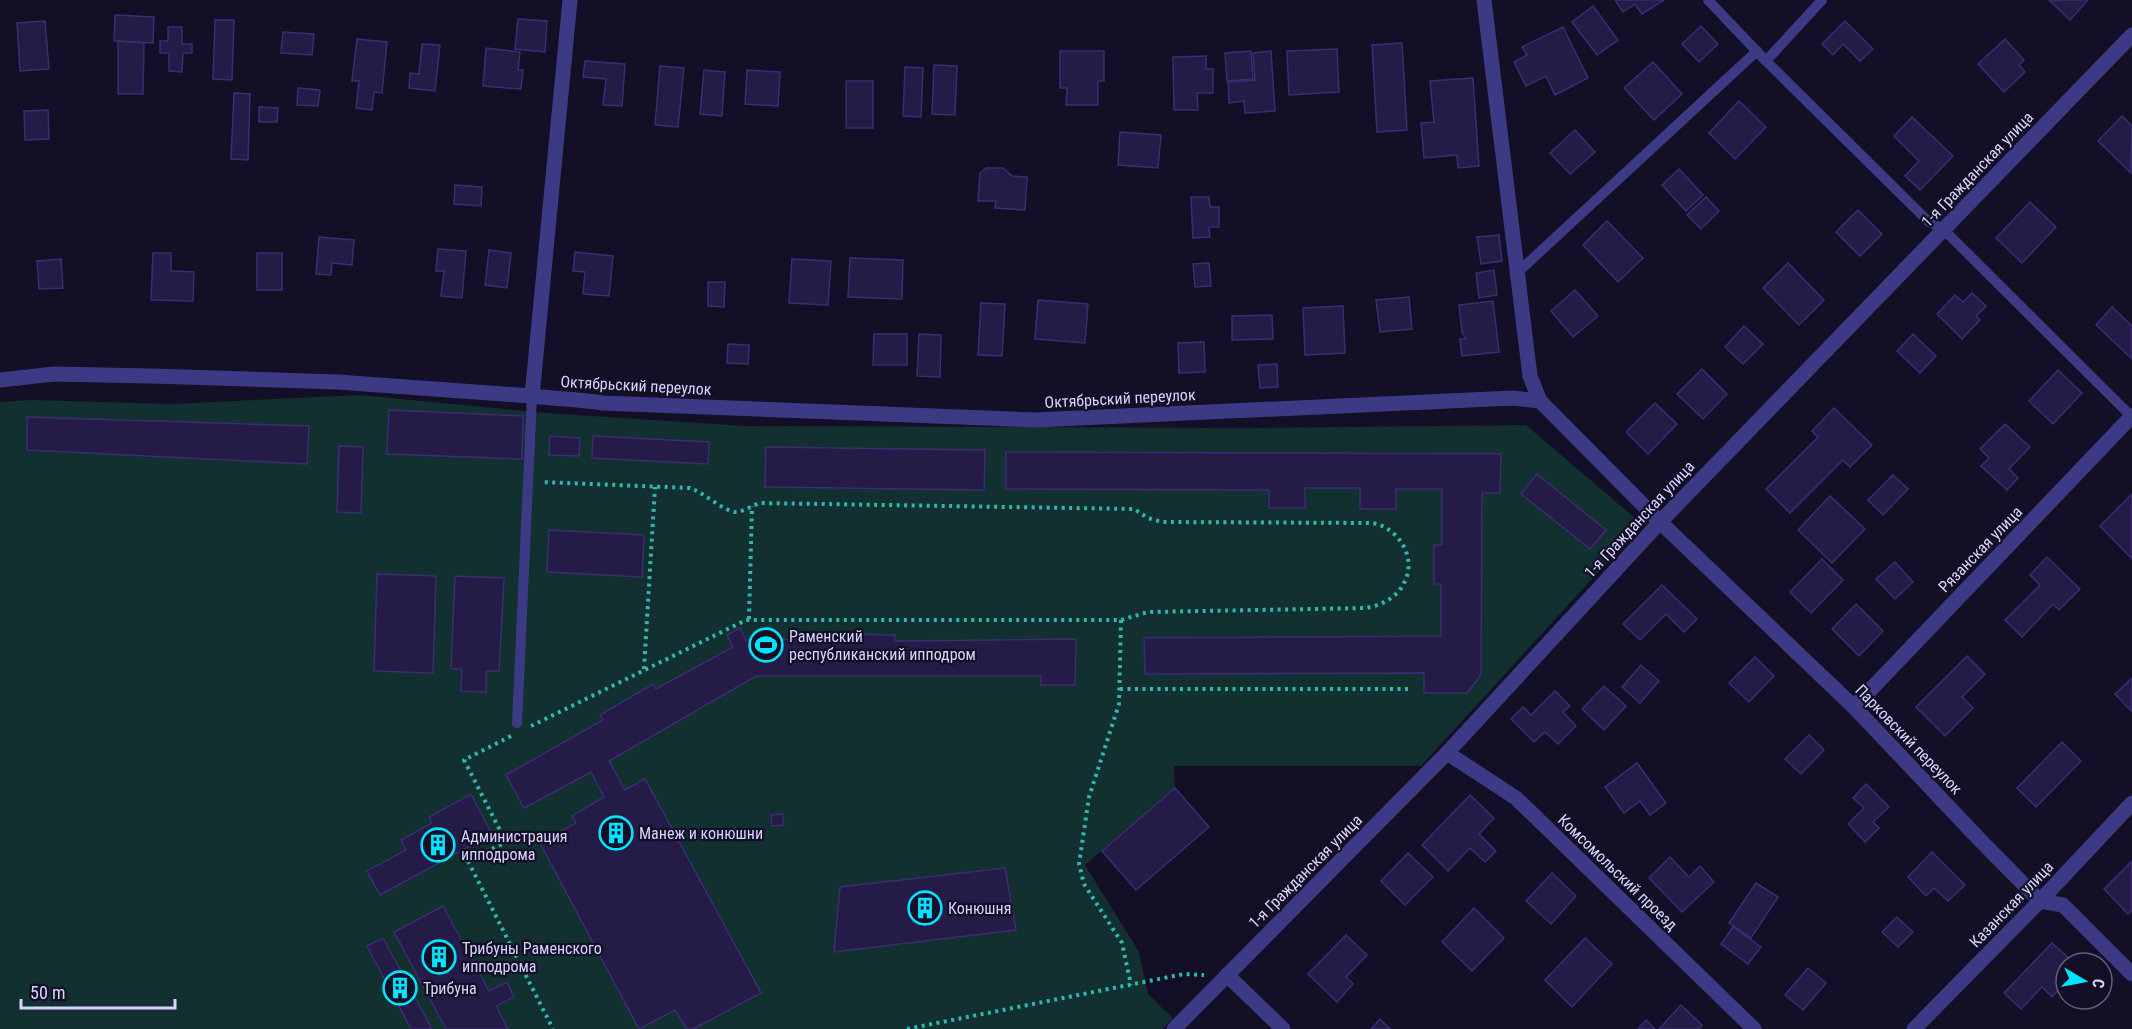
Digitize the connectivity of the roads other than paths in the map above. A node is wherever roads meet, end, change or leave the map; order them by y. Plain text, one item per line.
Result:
1 (570, 0) edge
2 (1484, 0) edge
3 (1708, 0) edge
4 (1822, 0) edge
5 (2132, 35) edge
6 (1757, 51) junction
7 (1766, 61) junction
8 (1943, 229) junction
9 (1516, 274) junction
10 (0, 380) edge
11 (532, 396) junction
12 (1540, 401) junction
13 (2132, 417) edge
14 (1660, 522) junction
15 (1854, 706) junction
16 (517, 728) road end
17 (1447, 753) junction
18 (2132, 802) edge
19 (2040, 901) junction
20 (2132, 974) edge
21 (1227, 975) junction
22 (1174, 1029) edge
23 (1283, 1029) edge
24 (1754, 1029) edge
25 (1914, 1029) edge

1 - 11 street
2 - 9 street
3 - 6 lane
4 - 7 lane
5 - 8 street, 1-я Гражданская улица
6 - 7 lane
6 - 9 lane
7 - 8 lane
8 - 13 lane
8 - 14 street, 1-я Гражданская улица
9 - 12 street
10 - 11 street, Октябрьский переулок
11 - 12 street, Октябрьский переулок
11 - 16 lane
12 - 14 street
13 - 15 street, Рязанская улица
14 - 15 street, Парковский переулок
14 - 17 street, 1-я Гражданская улица
15 - 19 street, Парковский переулок
17 - 21 street, 1-я Гражданская улица
17 - 24 street, Комсомольский проезд
18 - 19 street, Казанская улица
19 - 20 street, Парковский переулок
19 - 25 street, Казанская улица
21 - 22 street, 1-я Гражданская улица
21 - 23 street

